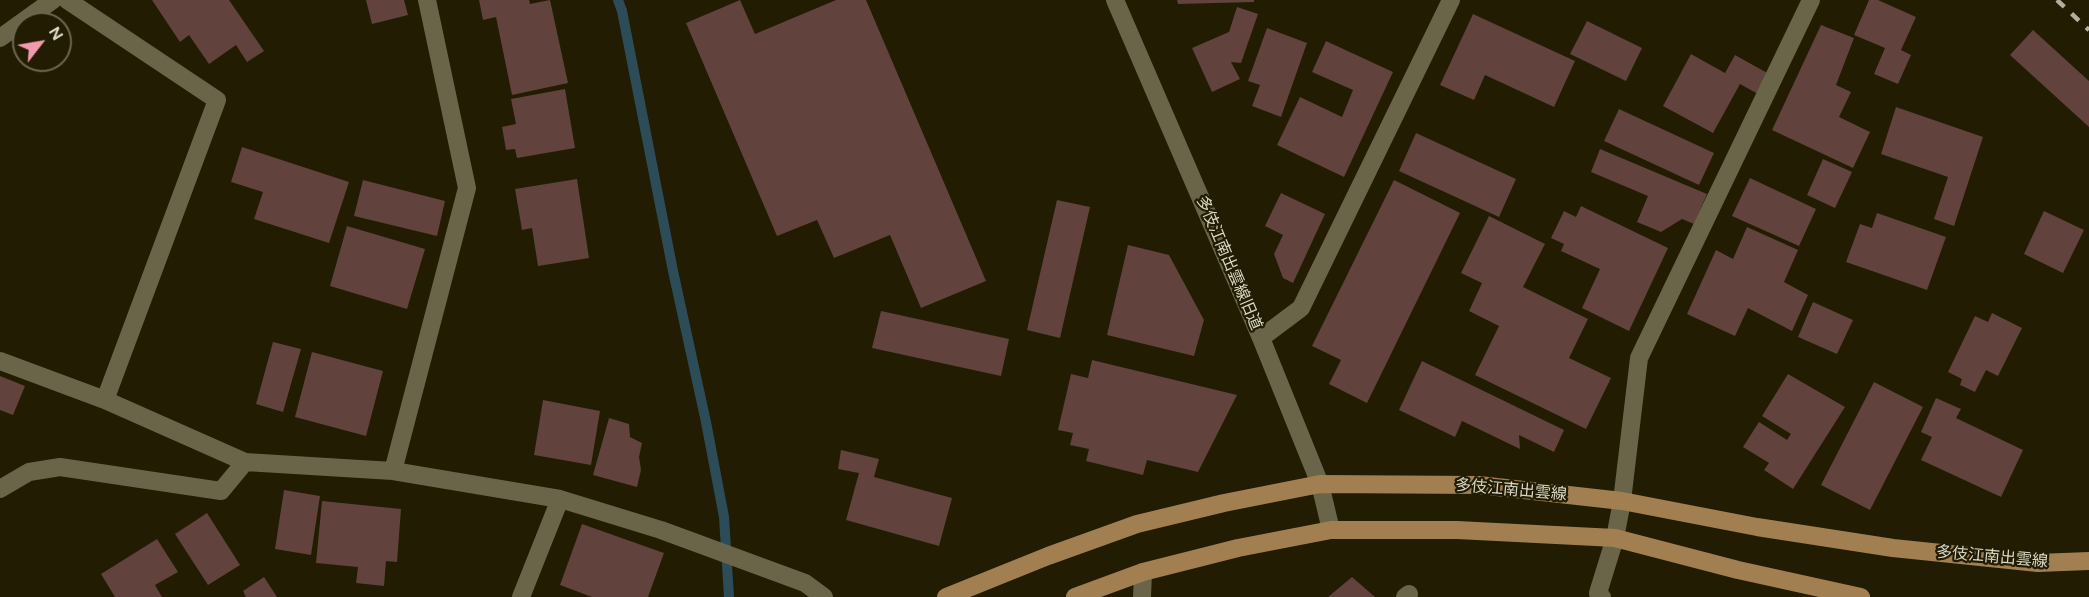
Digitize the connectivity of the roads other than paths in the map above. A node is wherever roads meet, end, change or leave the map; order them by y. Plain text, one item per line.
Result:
1 (53, 0) edge
2 (67, 0) edge
3 (427, 0) edge
4 (1115, 0) edge
5 (1451, 0) edge
6 (1811, 0) edge
7 (0, 38) edge
8 (1261, 338) junction
9 (0, 362) edge
10 (105, 400) junction
11 (245, 462) junction
12 (393, 471) junction
13 (1320, 484) junction
14 (0, 489) edge
15 (560, 499) junction
16 (1622, 501) junction
17 (1331, 530) junction
18 (1615, 538) junction
19 (2089, 561) edge
20 (1143, 572) junction
21 (521, 597) edge
22 (824, 597) edge
23 (946, 597) edge
24 (1075, 597) edge
25 (1142, 597) edge
26 (1602, 597) edge
27 (1861, 597) edge

1 - 7 street
2 - 10 street
3 - 12 street
4 - 8 street, 多伎江南出雲線旧道
5 - 8 street
6 - 16 street
8 - 13 street, 多伎江南出雲線旧道
9 - 10 street
10 - 11 street
11 - 12 street
11 - 14 street
12 - 15 street
13 - 16 main road, 多伎江南出雲線
13 - 17 street, 多伎江南出雲線旧道
13 - 23 main road, 多伎江南出雲線
15 - 21 street
15 - 22 street
16 - 18 street
16 - 19 main road, 多伎江南出雲線
17 - 18 main road
17 - 20 main road
18 - 26 street
18 - 27 main road
20 - 24 main road
20 - 25 street

